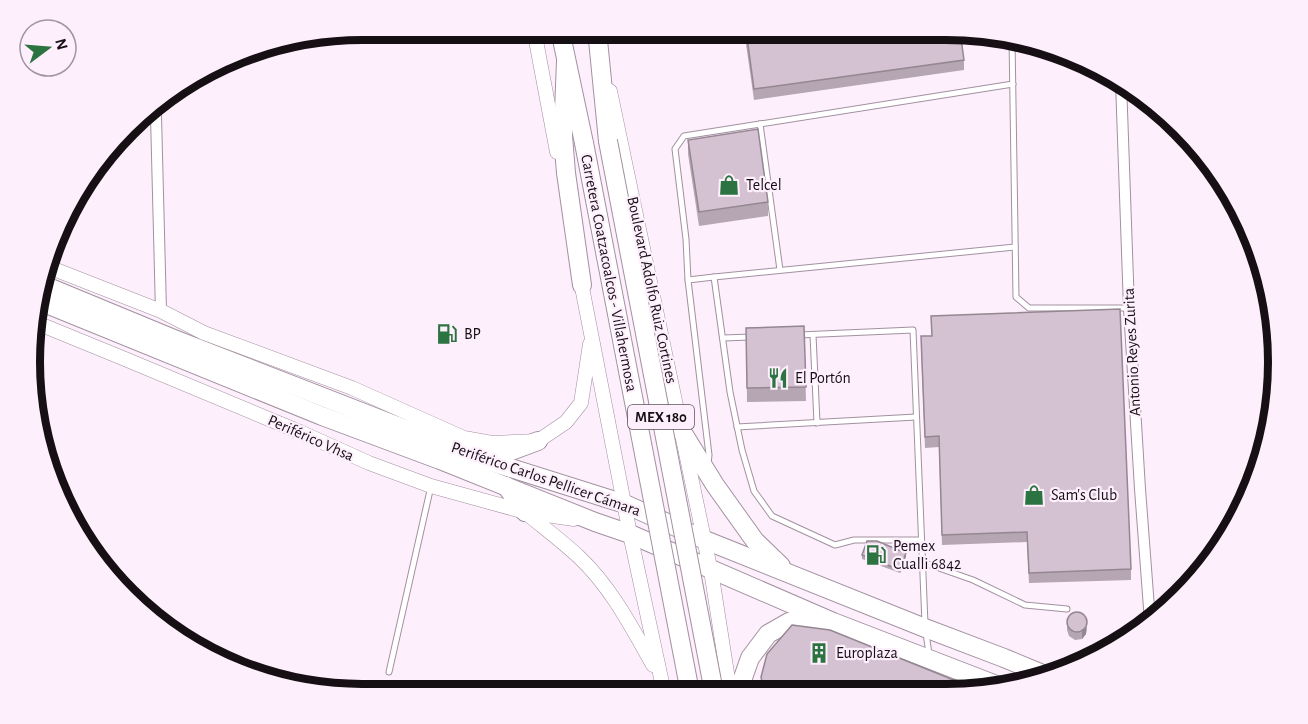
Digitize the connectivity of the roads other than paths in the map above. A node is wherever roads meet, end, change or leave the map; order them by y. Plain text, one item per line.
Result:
1 (536, 40) edge
2 (562, 40) edge
3 (598, 40) edge
4 (599, 40) edge
5 (1012, 48) edge
6 (566, 61) junction
7 (1013, 84) junction
8 (1121, 93) edge
9 (156, 116) dead end
10 (759, 124) junction
11 (1015, 248) junction
12 (54, 269) edge
13 (780, 270) junction
14 (714, 276) junction
15 (688, 280) junction
16 (582, 285) junction
17 (49, 288) edge
18 (46, 304) edge
19 (1129, 308) junction
20 (161, 311) junction
21 (43, 325) edge
22 (591, 333) junction
23 (813, 334) junction
24 (790, 336) edge
25 (757, 337) edge
26 (723, 339) junction
27 (916, 417) junction
28 (817, 423) junction
29 (737, 427) junction
30 (681, 430) junction
31 (538, 441) junction
32 (470, 454) junction
33 (706, 472) junction
34 (431, 486) junction
35 (506, 486) junction
36 (625, 504) junction
37 (525, 512) junction
38 (596, 522) junction
39 (630, 534) junction
40 (705, 540) junction
41 (921, 540) junction
42 (922, 562) junction
43 (710, 569) junction
44 (789, 573) junction
45 (1067, 609) dead end
46 (1149, 611) edge
47 (833, 622) junction
48 (925, 628) junction
49 (929, 658) junction
50 (1036, 671) edge
51 (389, 672) dead end
52 (660, 676) junction
53 (987, 681) edge
54 (662, 684) edge
55 (688, 684) edge
56 (712, 684) edge
57 (729, 684) edge
58 (741, 684) edge

1 - 16 street
2 - 6 main road, Carretera Coatzacoalcos - Villahermosa / MEX 180
3 - 56 main road, Carretera Coatzacoalcos - Villahermosa / MEX 180, bridge
4 - 30 street, Boulevard Adolfo Ruiz Cortines
5 - 7 lane
6 - 16 main road
6 - 55 main road, Carretera Coatzacoalcos - Villahermosa / MEX 180, bridge
7 - 10 lane
7 - 11 lane
8 - 19 street, Antonio Reyes Zurita
9 - 20 street
10 - 13 lane
10 - 15 lane
11 - 13 lane
11 - 19 lane
12 - 20 street
13 - 14 lane
14 - 15 lane
14 - 26 lane
15 - 33 lane
16 - 22 street
17 - 32 main road, Periférico Carlos Pellicer Cámara
18 - 35 main road, Periférico Carlos Pellicer Cámara
19 - 46 street, Antonio Reyes Zurita
20 - 31 street
21 - 34 street, Periférico Vhsa
22 - 31 street
22 - 36 street
23 - 24 lane
23 - 27 lane
23 - 28 lane
25 - 26 lane
26 - 29 lane
27 - 28 lane
27 - 41 lane
28 - 29 lane
29 - 41 lane
30 - 33 main road
30 - 40 street, Boulevard Adolfo Ruiz Cortines
31 - 32 main road
32 - 36 main road, Periférico Carlos Pellicer Cámara
33 - 44 main road
34 - 37 street, Periférico Vhsa
34 - 51 lane
35 - 37 main road
35 - 38 main road, Periférico Carlos Pellicer Cámara
36 - 39 street
36 - 40 main road, Periférico Carlos Pellicer Cámara
37 - 38 street, Periférico Vhsa
37 - 52 street
38 - 39 main road, Periférico Carlos Pellicer Cámara
39 - 43 main road, Periférico Carlos Pellicer Cámara
39 - 52 street
40 - 43 street, Boulevard Adolfo Ruiz Cortines
40 - 44 main road, Periférico Carlos Pellicer Cámara
41 - 42 lane
42 - 45 lane
42 - 48 lane
43 - 47 main road, Periférico Carlos Pellicer Cámara
43 - 57 street, Boulevard Adolfo Ruiz Cortines
44 - 48 main road, Periférico Carlos Pellicer Cámara
47 - 49 main road, Periférico Carlos Pellicer Cámara
47 - 58 main road
48 - 49 lane
48 - 50 main road, Periférico Carlos Pellicer Cámara
49 - 53 main road, Periférico Carlos Pellicer Cámara
52 - 54 street

